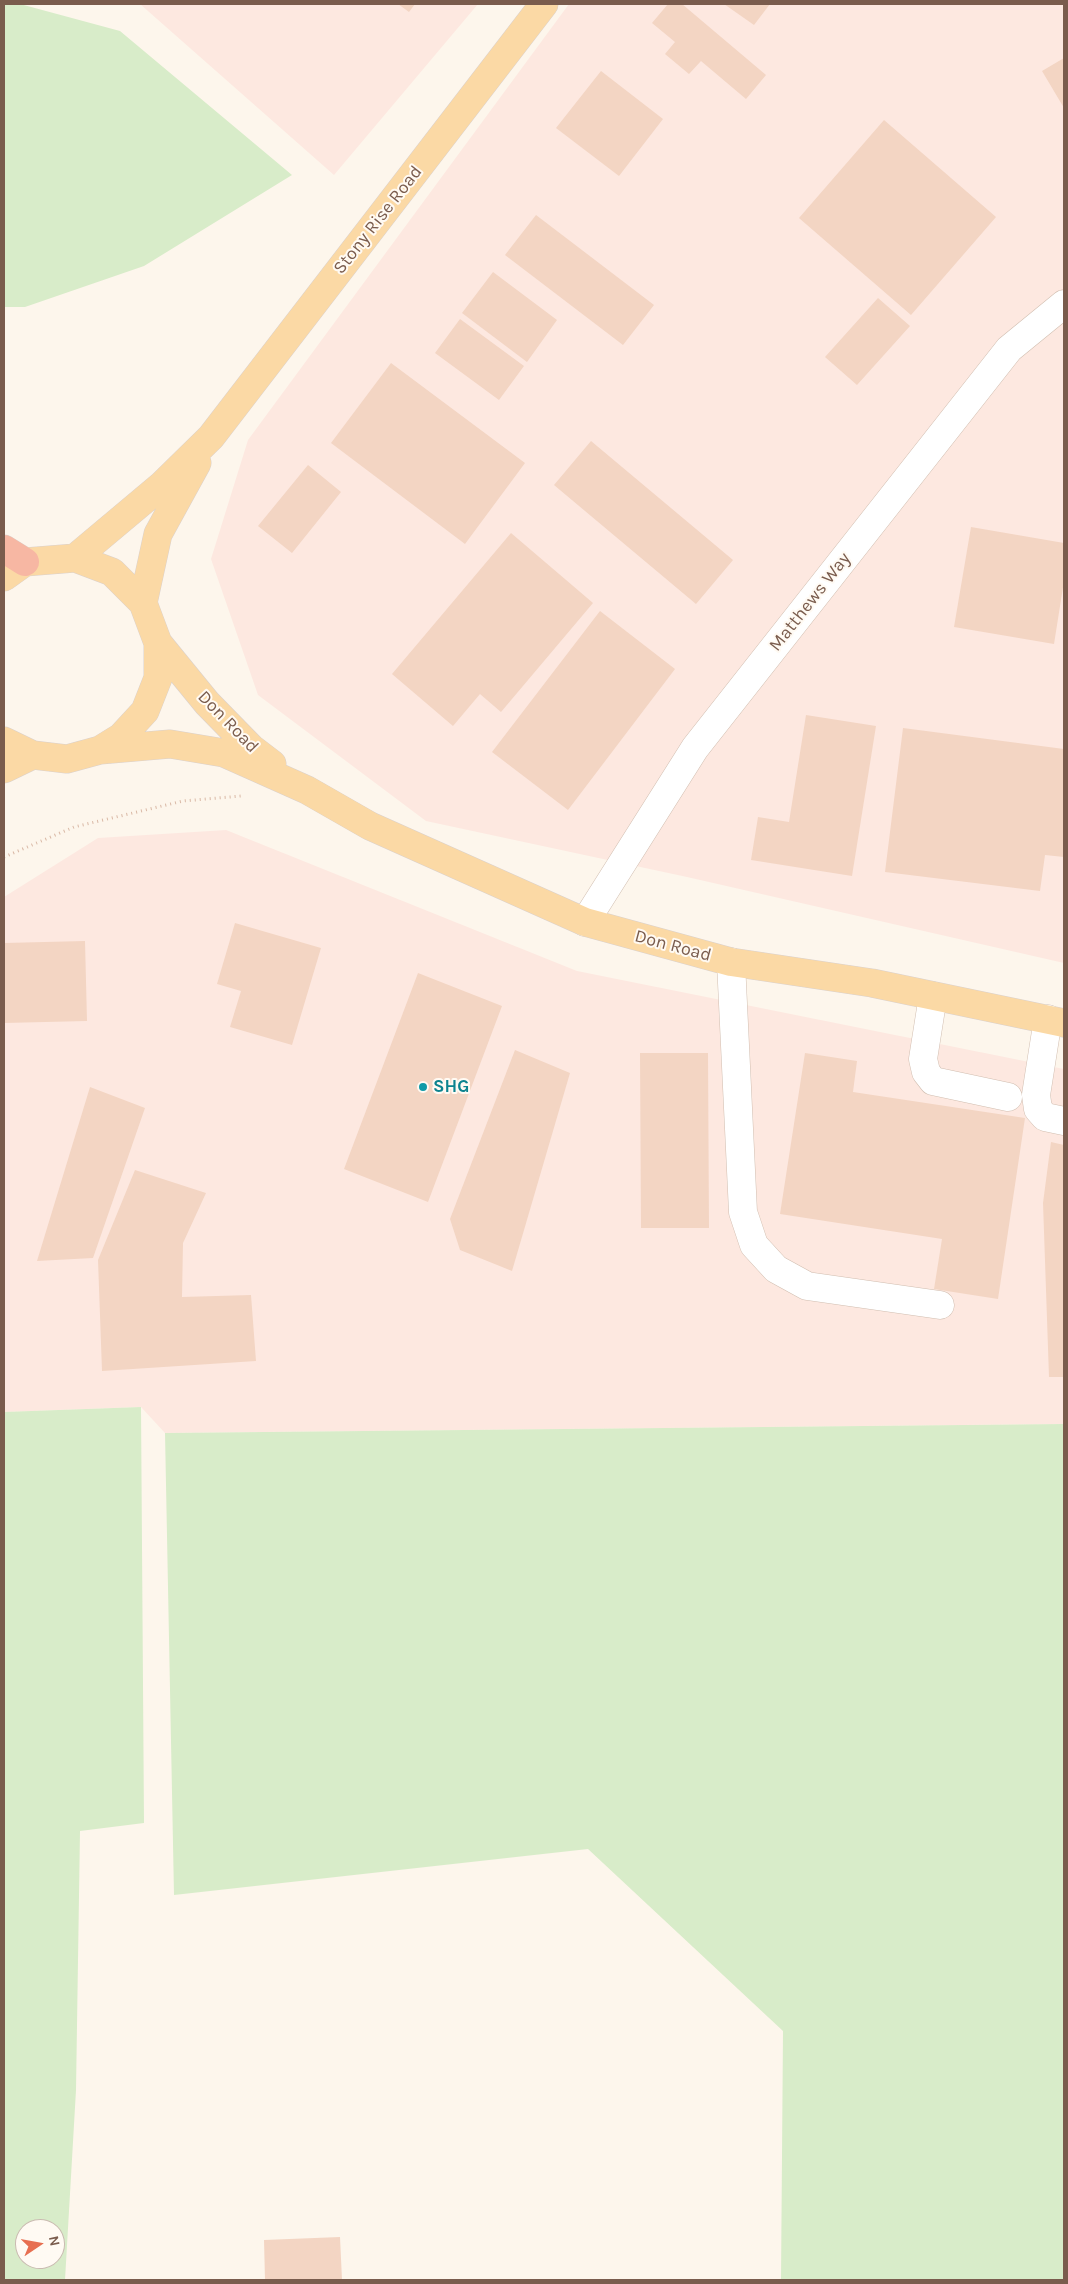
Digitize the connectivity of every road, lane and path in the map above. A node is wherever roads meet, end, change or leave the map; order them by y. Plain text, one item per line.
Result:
1 (544, 4) edge
2 (1064, 304) edge
3 (211, 437) junction
4 (75, 558) junction
5 (11, 563) edge
6 (143, 603) junction
7 (158, 643) junction
8 (4, 741) edge
9 (100, 750) junction
10 (33, 755) junction
11 (4, 769) edge
12 (307, 790) junction
13 (250, 796) dead end
14 (4, 858) edge
15 (585, 922) junction
16 (731, 962) junction
17 (933, 996) junction
18 (1056, 1021) edge
19 (1008, 1097) dead end
20 (1064, 1121) edge
21 (940, 1305) dead end

1 - 3 main road, Stony Rise Road
2 - 15 street, Matthews Way
3 - 4 main road, Stony Rise Road
3 - 6 main road, Stony Rise Road
4 - 5 main road
4 - 6 main road
6 - 7 main road
7 - 9 main road
7 - 12 main road, Don Road
8 - 10 main road
9 - 10 main road
9 - 12 main road, Don Road
10 - 11 main road
12 - 15 main road, Don Road
13 - 14 path
15 - 16 main road, Don Road
16 - 17 main road, Don Road
16 - 21 street
17 - 18 main road, Don Road
17 - 19 street
18 - 20 street

